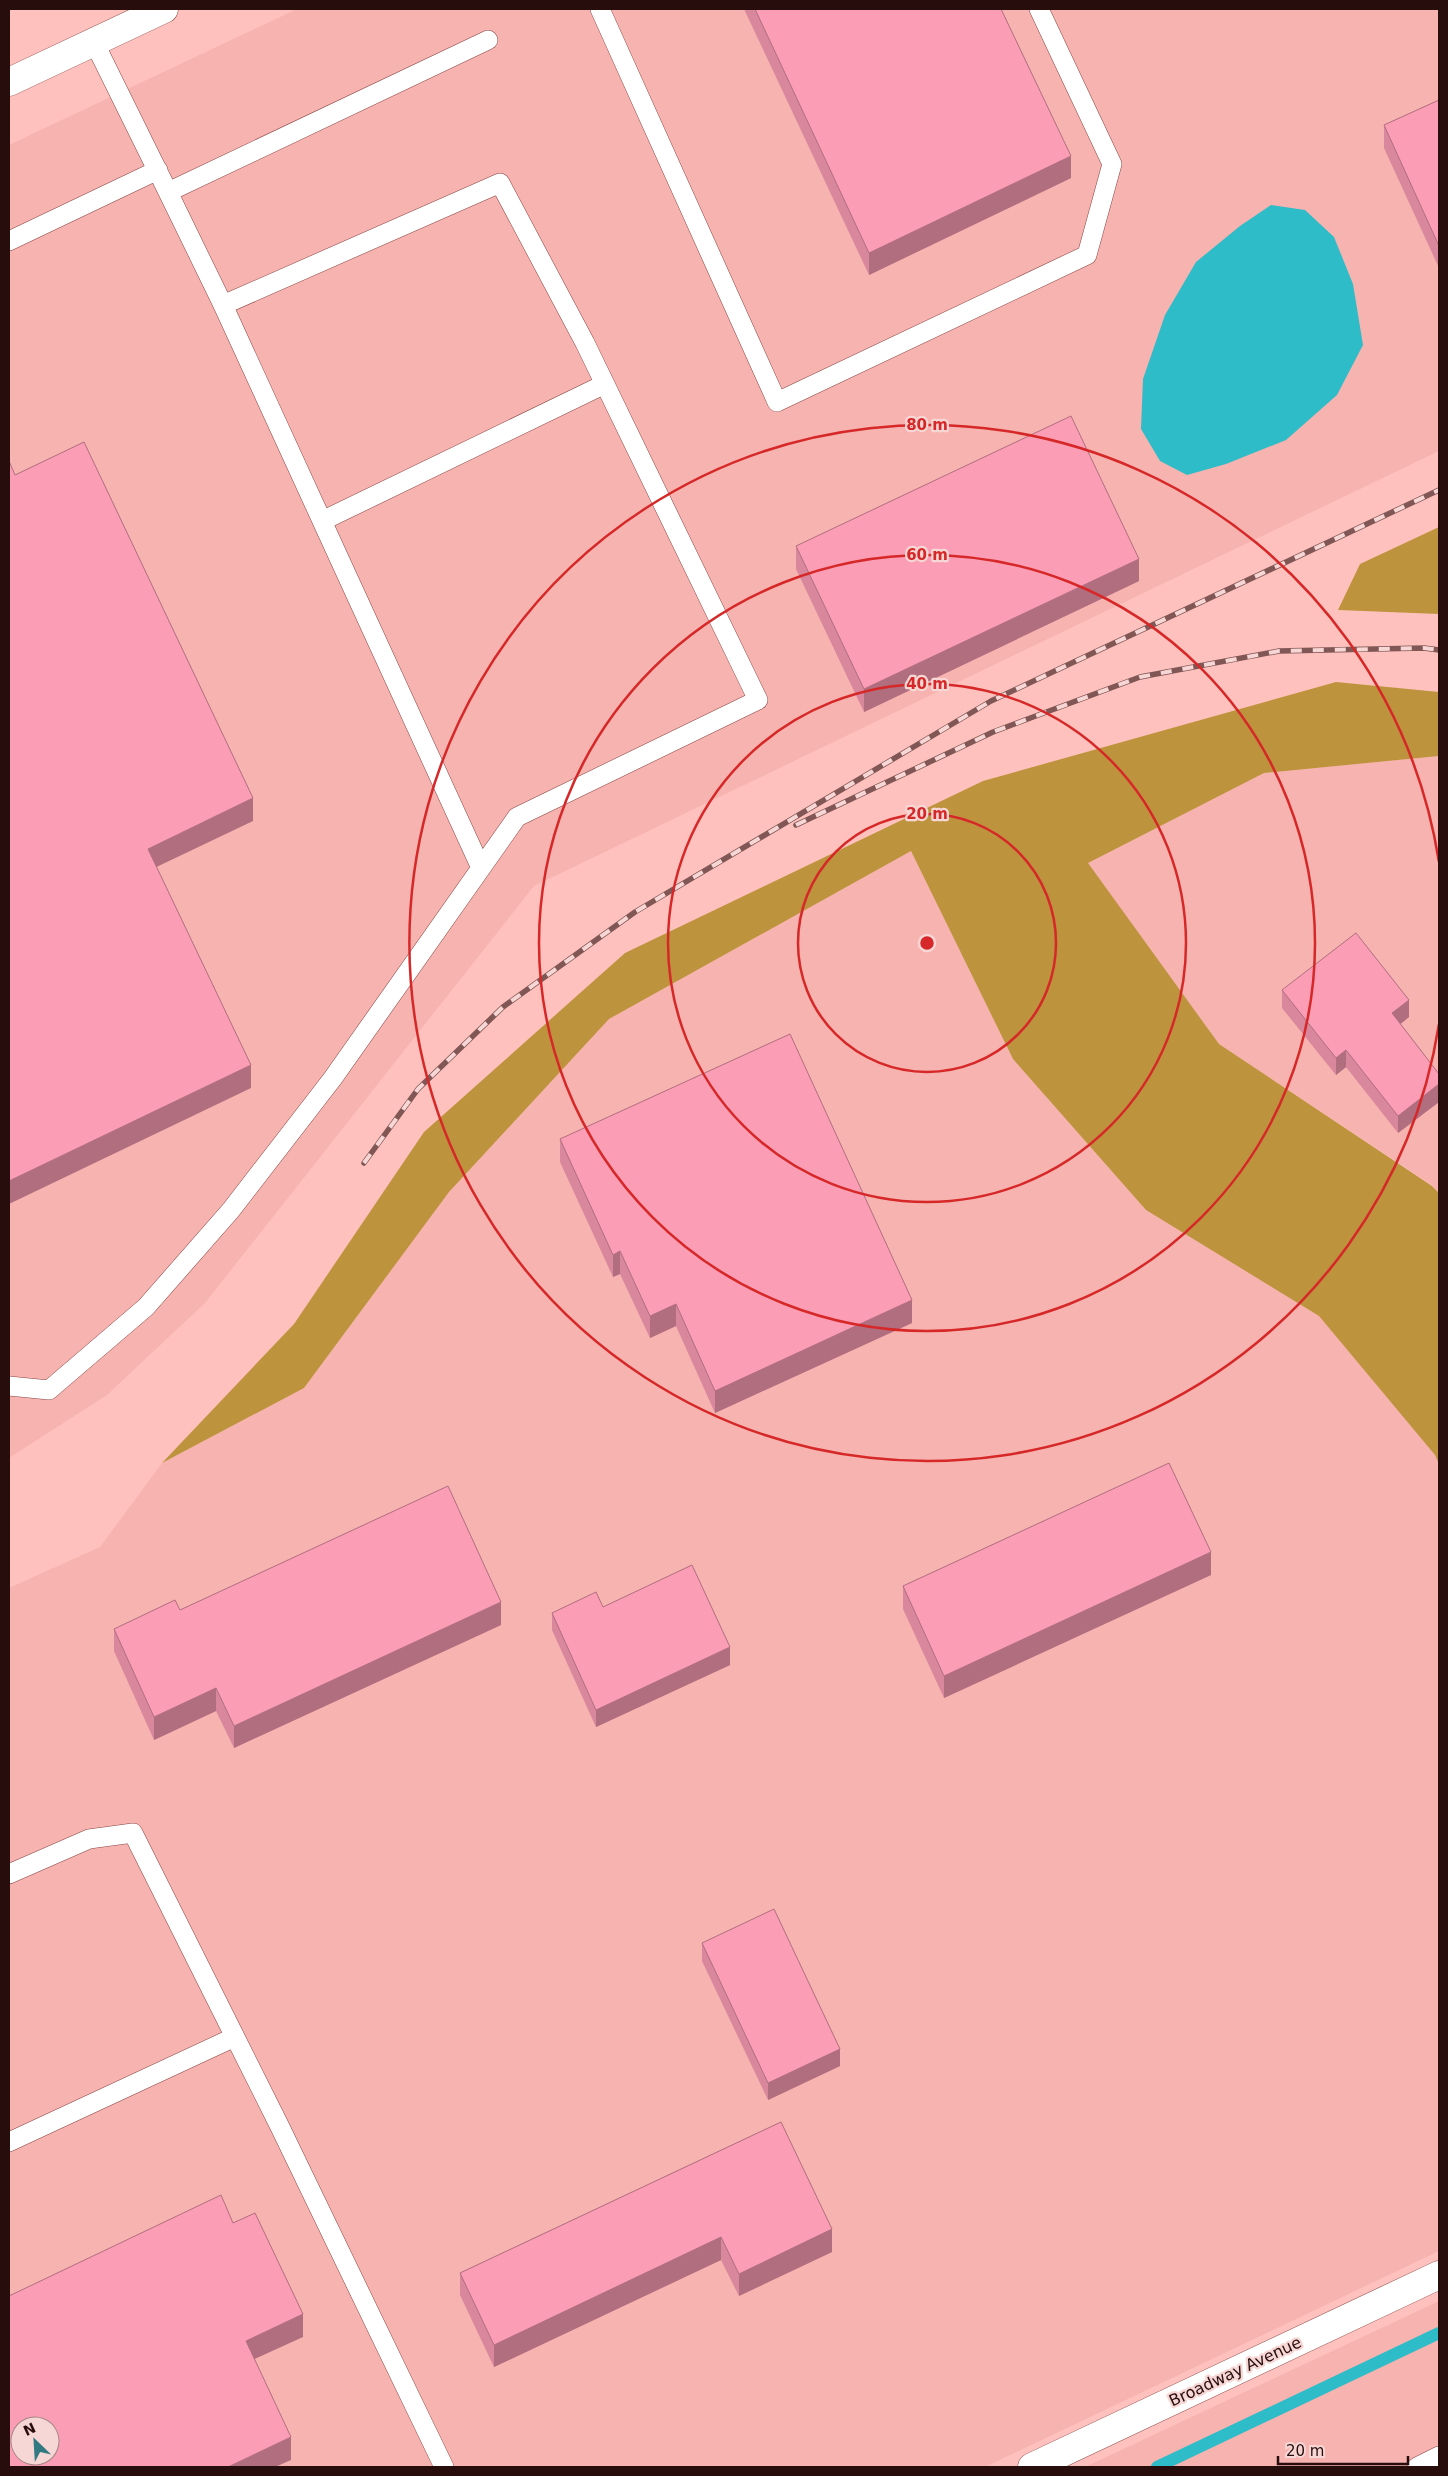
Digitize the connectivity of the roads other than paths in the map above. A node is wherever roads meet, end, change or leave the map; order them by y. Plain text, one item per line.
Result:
1 (164, 9) edge
2 (600, 9) edge
3 (1039, 9) edge
4 (488, 40) dead end
5 (94, 42) junction
6 (9, 82) edge
7 (158, 170) junction
8 (168, 192) junction
9 (9, 241) edge
10 (223, 305) junction
11 (605, 384) junction
12 (322, 521) junction
13 (481, 868) junction
14 (10, 1387) edge
15 (9, 1874) edge
16 (235, 2037) junction
17 (9, 2142) edge
18 (1439, 2275) edge
19 (1439, 2456) edge
20 (444, 2467) edge
21 (1032, 2467) edge
22 (1417, 2467) edge

1 - 5 street
2 - 3 lane
4 - 8 lane
5 - 6 street
5 - 7 lane
7 - 8 lane
7 - 9 lane
8 - 10 lane
10 - 11 lane
10 - 12 lane
11 - 12 lane
11 - 13 lane
12 - 13 lane
13 - 14 lane
15 - 16 lane
16 - 17 lane
16 - 20 lane
18 - 21 street, Broadway Avenue
19 - 22 lane

